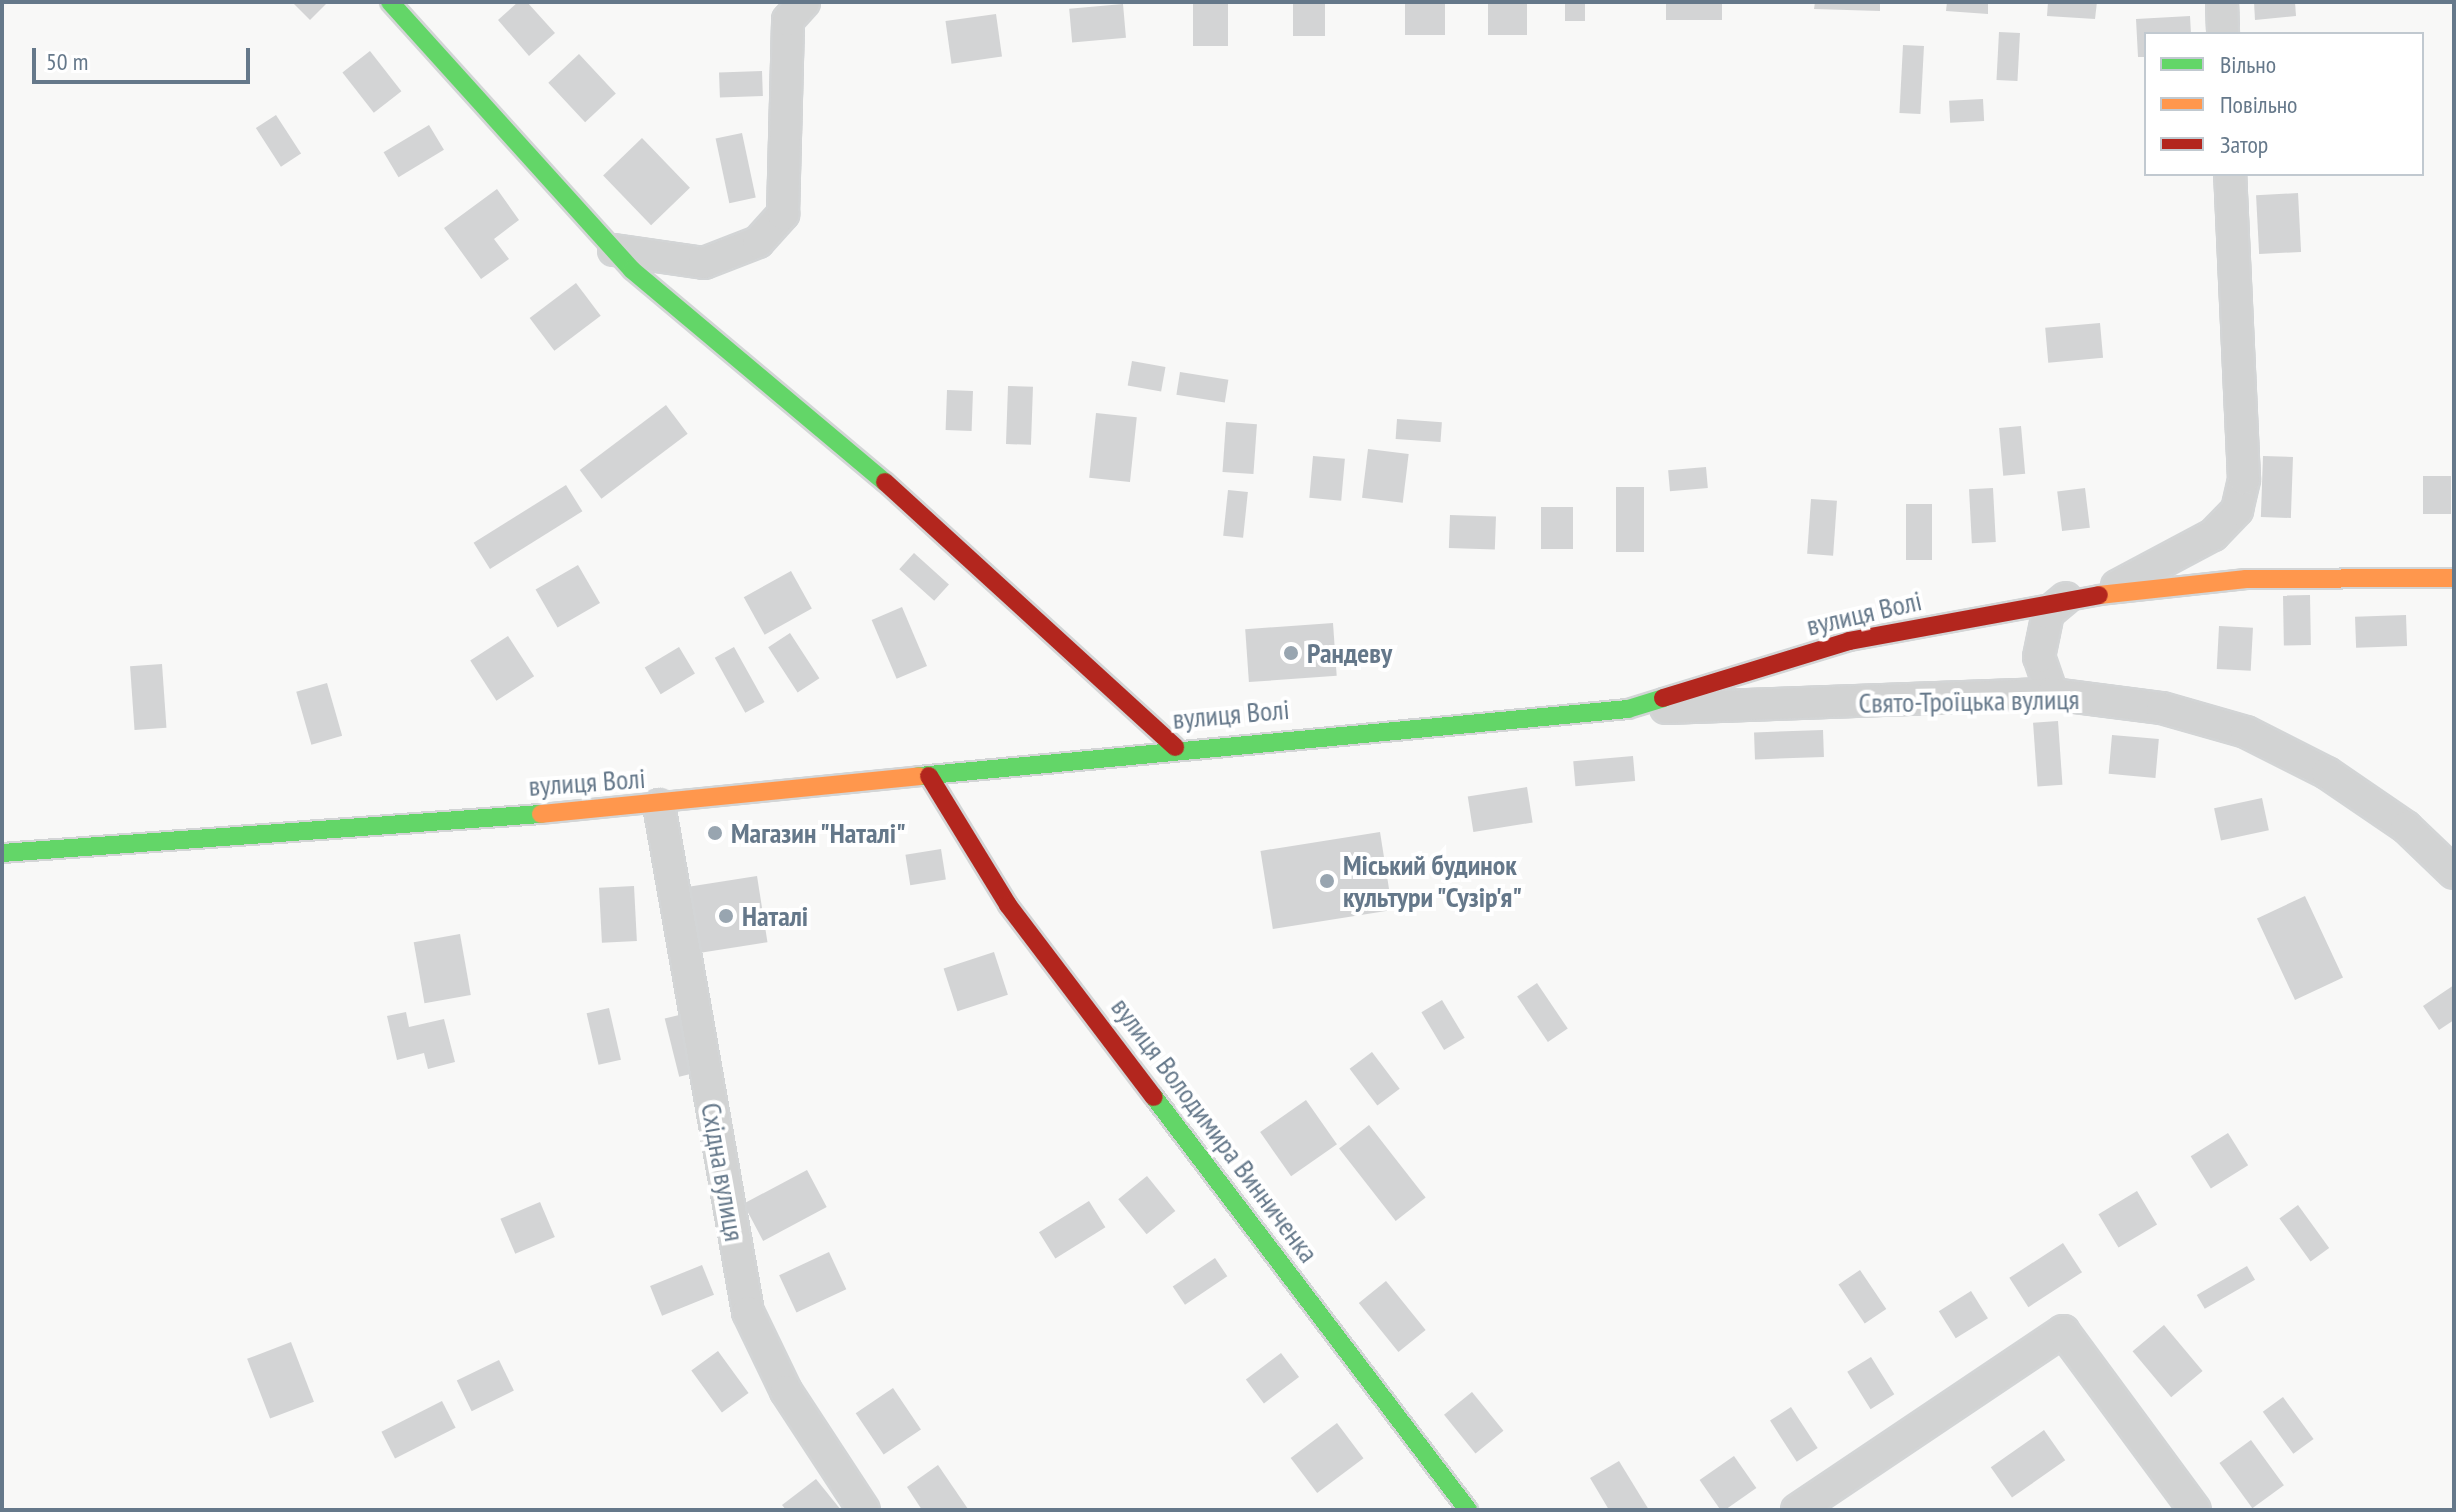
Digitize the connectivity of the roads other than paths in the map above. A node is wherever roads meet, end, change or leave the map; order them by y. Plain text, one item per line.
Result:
1 (390, 2) edge
2 (804, 2) edge
3 (2222, 2) edge
4 (2223, 32) edge
5 (2230, 176) edge
6 (614, 250) junction
7 (2454, 578) edge
8 (2101, 595) junction
9 (2066, 598) junction
10 (2052, 694) junction
11 (1628, 709) junction
12 (1175, 747) junction
13 (929, 776) junction
14 (659, 805) junction
15 (2, 853) edge
16 (2454, 873) edge
17 (864, 1510) edge
18 (1468, 1510) edge
19 (1797, 1510) edge
20 (2195, 1510) edge

1 - 6 street
2 - 6 street
3 - 4 street
5 - 8 street
6 - 12 street
7 - 8 street, вулиця Волі
8 - 9 street, вулиця Волі
9 - 10 street
9 - 11 street, вулиця Волі
10 - 11 street, Свято-Троїцька вулиця
10 - 16 street, Свято-Троїцька вулиця
11 - 12 street, вулиця Волі
12 - 13 street, вулиця Волі
13 - 14 street, вулиця Волі
13 - 18 street, вулиця Володимира Винниченка
14 - 15 street, вулиця Волі
14 - 17 street, Східна вулиця
19 - 20 street

